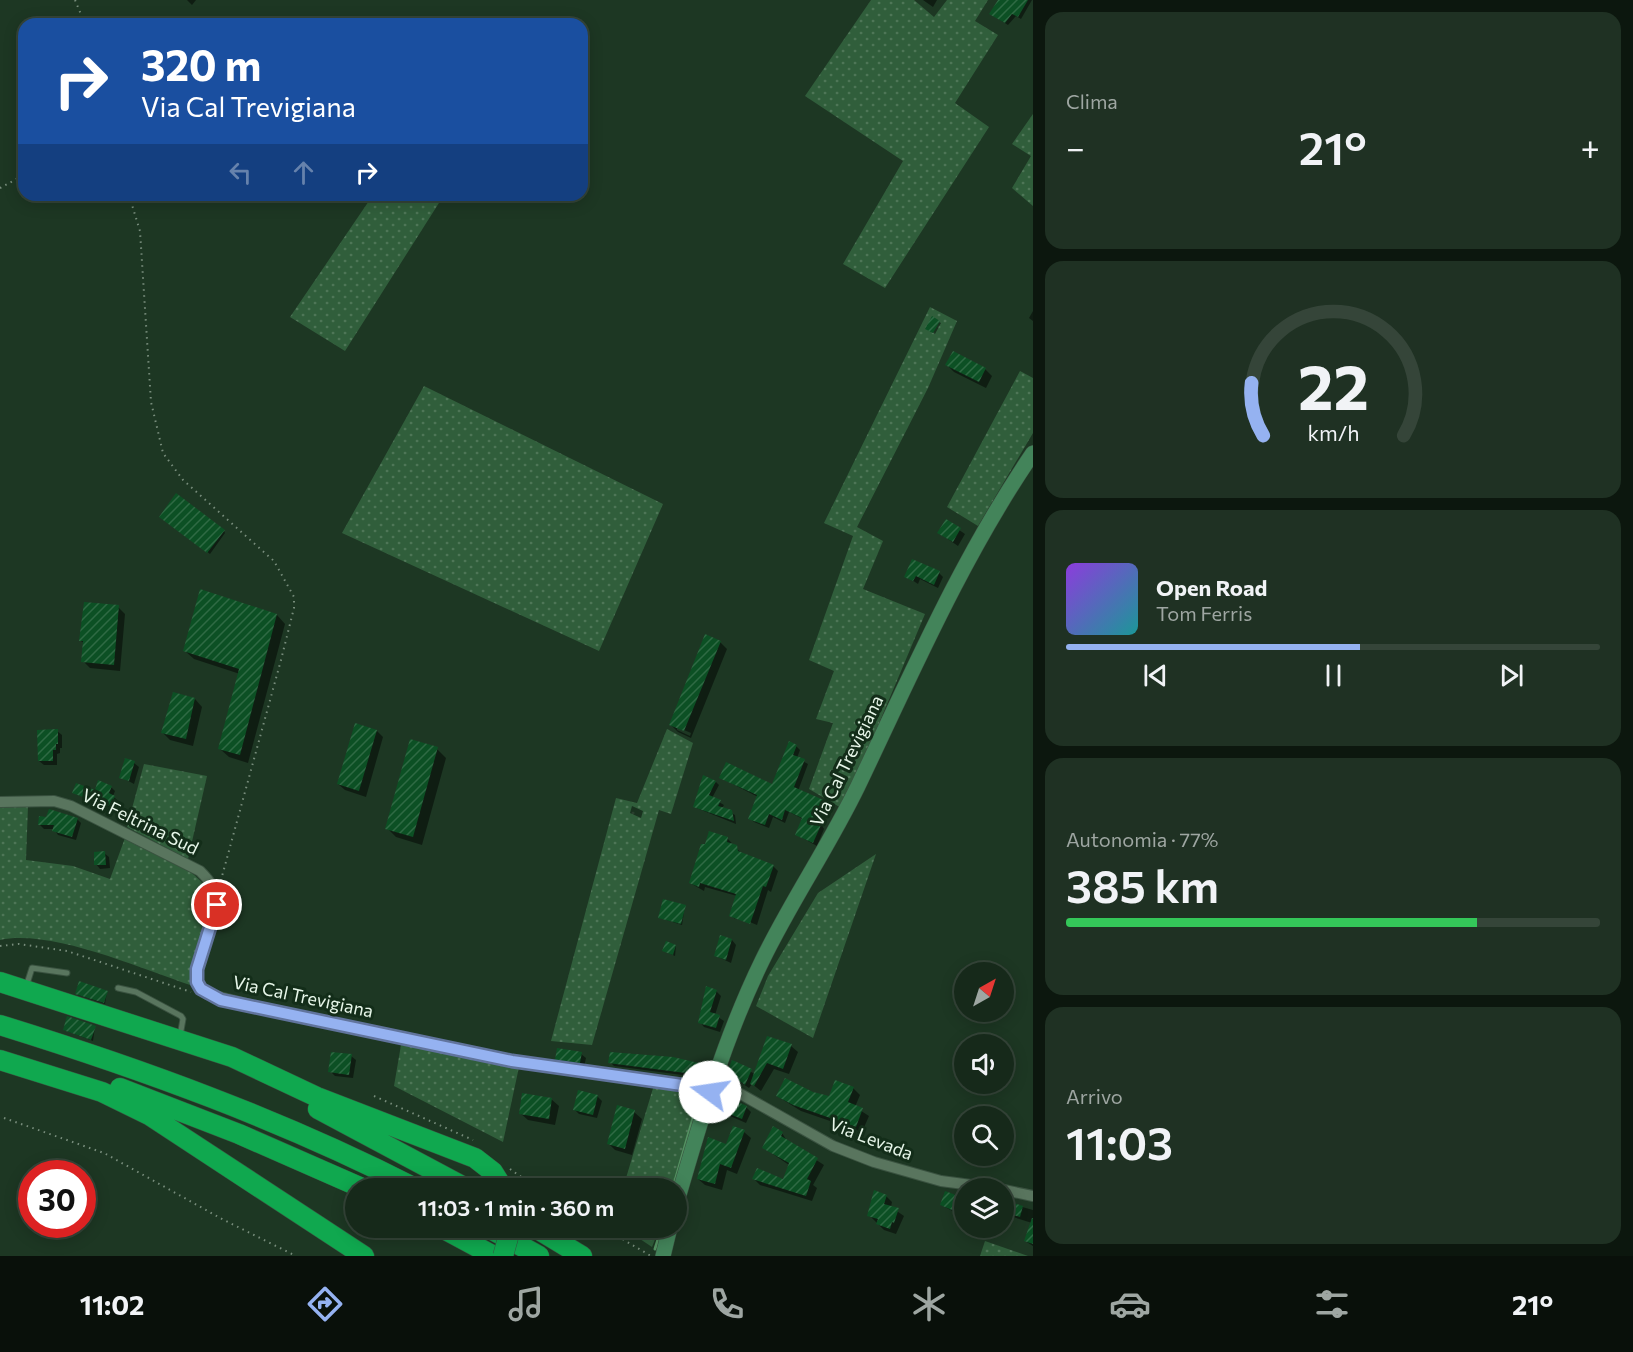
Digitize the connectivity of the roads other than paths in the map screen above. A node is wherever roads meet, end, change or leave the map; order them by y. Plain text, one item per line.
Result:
1 (1033, 453) edge
2 (0, 802) edge
3 (68, 973) dead end
4 (9, 986) edge
5 (118, 988) dead end
6 (201, 989) joint
7 (0, 1025) edge
8 (179, 1040) junction
9 (0, 1050) edge
10 (0, 1060) edge
11 (254, 1066) junction
12 (712, 1085) junction
13 (394, 1178) edge
14 (447, 1178) edge
15 (497, 1178) edge
16 (684, 1178) edge
17 (345, 1181) edge
18 (954, 1183) edge
19 (1014, 1192) edge
20 (1033, 1196) edge
21 (460, 1238) edge
22 (507, 1238) edge
23 (509, 1238) edge
24 (552, 1238) edge
25 (667, 1238) edge
26 (364, 1256) edge
27 (494, 1256) edge
28 (503, 1256) edge
29 (539, 1256) edge
30 (582, 1256) edge
31 (663, 1256) edge

1 - 12 street, Via Cal Trevigiana
2 - 6 street, Via Feltrina Sud
3 - 4 lane
4 - 8 highway
5 - 8 lane
6 - 12 street, Via Cal Trevigiana
7 - 13 highway
8 - 11 highway
9 - 17 highway
10 - 26 highway
11 - 14 highway
11 - 15 highway
12 - 16 street, Via Cal Trevigiana
12 - 18 street, Via Levada
19 - 20 street
21 - 27 highway
22 - 29 highway
23 - 28 highway, bridge
24 - 30 highway
25 - 31 street

